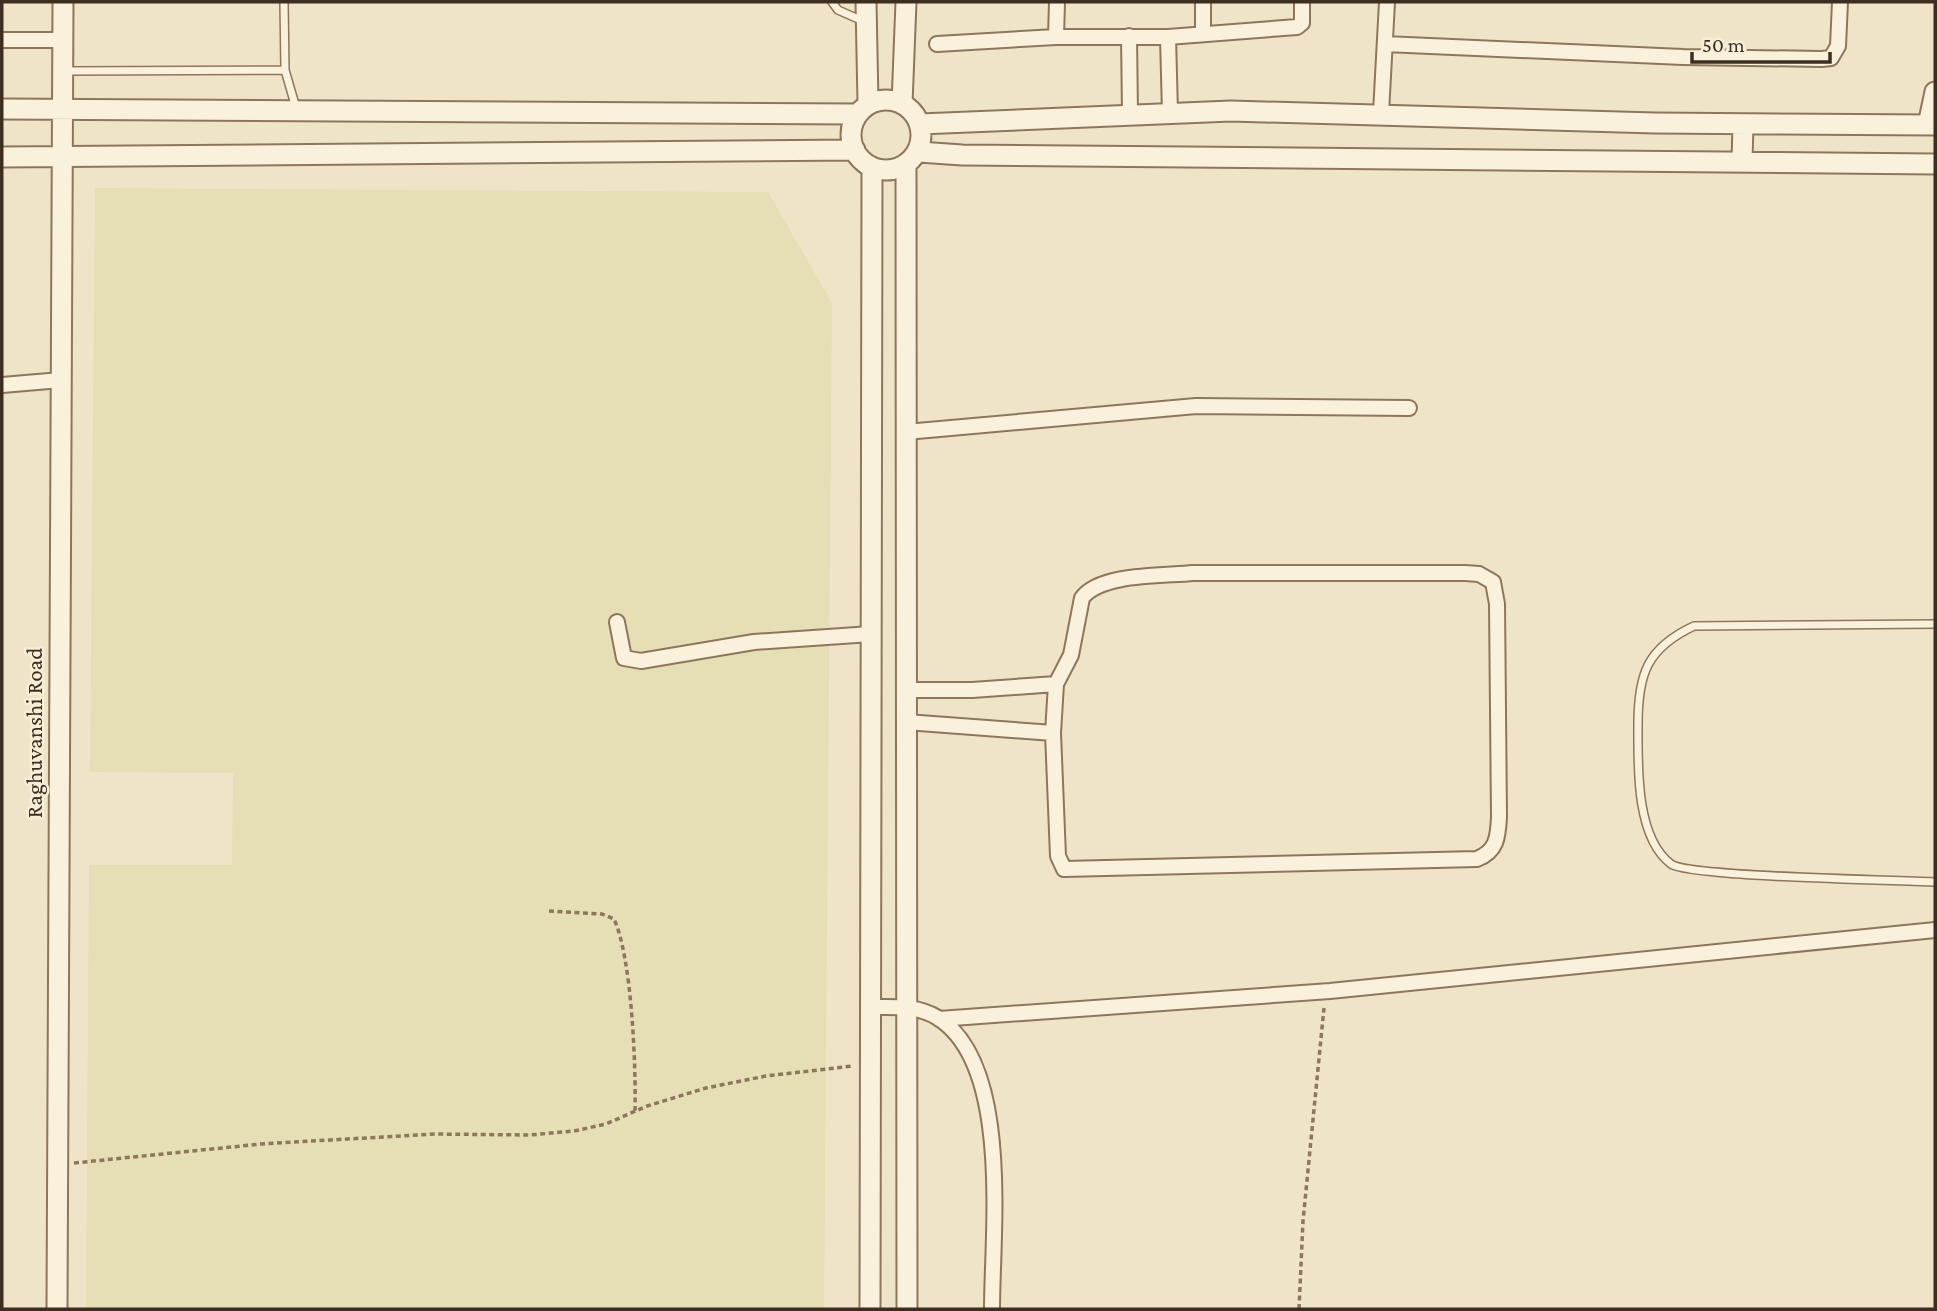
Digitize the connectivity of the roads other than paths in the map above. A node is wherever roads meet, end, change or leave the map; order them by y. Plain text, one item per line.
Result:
1 (63, 2) edge
2 (284, 2) edge
3 (832, 2) edge
4 (866, 2) edge
5 (906, 2) edge
6 (1057, 2) edge
7 (1203, 2) edge
8 (1302, 2) edge
9 (1387, 2) edge
10 (1840, 2) edge
11 (867, 23) junction
12 (1203, 33) junction
13 (1129, 36) junction
14 (1056, 37) junction
15 (1168, 37) junction
16 (2, 40) edge
17 (64, 40) junction
18 (936, 44) dead end
19 (1384, 44) junction
20 (285, 70) junction
21 (64, 71) junction
22 (1935, 92) edge
23 (902, 104) junction
24 (2, 108) edge
25 (64, 109) junction
26 (862, 109) junction
27 (297, 110) junction
28 (1170, 113) junction
29 (1381, 113) junction
30 (1130, 114) junction
31 (920, 124) junction
32 (1743, 124) junction
33 (1931, 125) edge
34 (855, 150) junction
35 (63, 156) junction
36 (2, 157) edge
37 (912, 159) junction
38 (1742, 162) junction
39 (1934, 165) edge
40 (872, 167) junction
41 (61, 380) junction
42 (2, 385) edge
43 (1409, 408) dead end
44 (906, 432) junction
45 (617, 622) dead end
46 (1935, 624) edge
47 (871, 634) junction
48 (1056, 684) junction
49 (906, 690) junction
50 (906, 722) junction
51 (1053, 733) junction
52 (1935, 882) edge
53 (1935, 930) edge
54 (906, 1006) junction
55 (870, 1007) junction
56 (939, 1019) junction
57 (57, 1309) edge
58 (870, 1309) edge
59 (907, 1309) edge
60 (992, 1309) edge

1 - 17 street, Raghuvanshi Road
2 - 20 lane
3 - 11 lane
4 - 11 street
5 - 23 street
6 - 14 street
7 - 12 street
8 - 12 street
9 - 19 street
10 - 19 street
11 - 26 street
12 - 15 street
13 - 14 street
13 - 15 street
13 - 30 street
14 - 18 street
15 - 28 street
16 - 17 street
17 - 21 street, Raghuvanshi Road
19 - 29 street
20 - 21 lane
20 - 27 lane
21 - 25 street, Raghuvanshi Road
22 - 33 street
23 - 26 street
23 - 31 street
24 - 25 street
25 - 27 street
25 - 35 street, Raghuvanshi Road
26 - 27 street
26 - 34 street
28 - 29 street
28 - 30 street
29 - 32 street
30 - 31 street
31 - 37 street
32 - 33 street
32 - 38 street
34 - 35 street
34 - 40 street
35 - 36 street
35 - 41 street, Raghuvanshi Road
37 - 38 street
37 - 40 street
37 - 44 street
38 - 39 street
40 - 47 street
41 - 42 street
41 - 57 street, Raghuvanshi Road
43 - 44 street
44 - 49 street
45 - 47 street
46 - 52 lane
47 - 55 street
48 - 49 street
48 - 51 street
48 - 51 street
49 - 50 street
50 - 51 street
50 - 54 street
53 - 56 street
54 - 55 street
54 - 56 street
54 - 59 street
55 - 58 street
56 - 60 street

